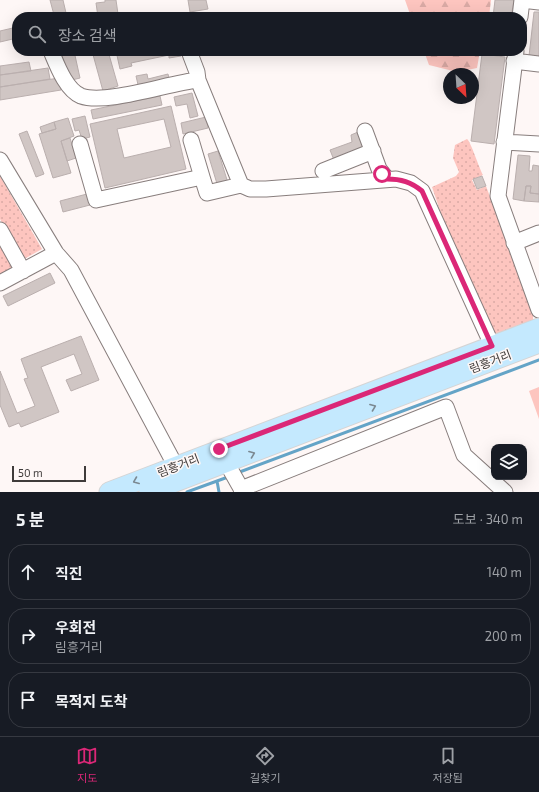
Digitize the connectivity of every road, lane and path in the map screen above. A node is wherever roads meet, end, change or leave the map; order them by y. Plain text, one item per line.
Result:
1 (522, 0) edge
2 (539, 2) edge
3 (521, 12) edge
4 (53, 56) edge
5 (191, 56) edge
6 (515, 56) edge
7 (539, 64) edge
8 (198, 80) junction
9 (365, 132) dead end
10 (191, 140) dead end
11 (504, 142) junction
12 (80, 144) dead end
13 (539, 144) edge
14 (372, 151) junction
15 (0, 160) edge
16 (323, 171) dead end
17 (202, 177) junction
18 (387, 179) junction
19 (241, 185) junction
20 (0, 230) edge
21 (539, 233) edge
22 (514, 243) junction
23 (56, 253) junction
24 (23, 271) junction
25 (0, 283) edge
26 (538, 302) edge
27 (539, 328) edge
28 (539, 342) edge
29 (495, 352) junction
30 (222, 456) junction
31 (179, 472) junction
32 (242, 490) edge
33 (109, 492) edge
34 (149, 492) edge
35 (505, 492) edge

1 - 2 street
1 - 3 street
4 - 8 street
5 - 8 street
6 - 7 street
6 - 11 street
8 - 19 street
9 - 14 street
10 - 17 street
11 - 13 street
11 - 22 street
12 - 17 street
14 - 16 street
14 - 18 street
15 - 23 street
17 - 19 street
18 - 19 street
18 - 29 street
20 - 24 street
21 - 22 street
22 - 26 street
23 - 24 street
23 - 31 street
24 - 25 street
27 - 29 main road, 림흥거리
28 - 29 main road, 림흥거리
29 - 30 main road, 림흥거리
30 - 31 main road, 림흥거리
30 - 32 street
31 -> 33 main road, 림흥거리
31 - 34 main road, 림흥거리
32 - 35 street

